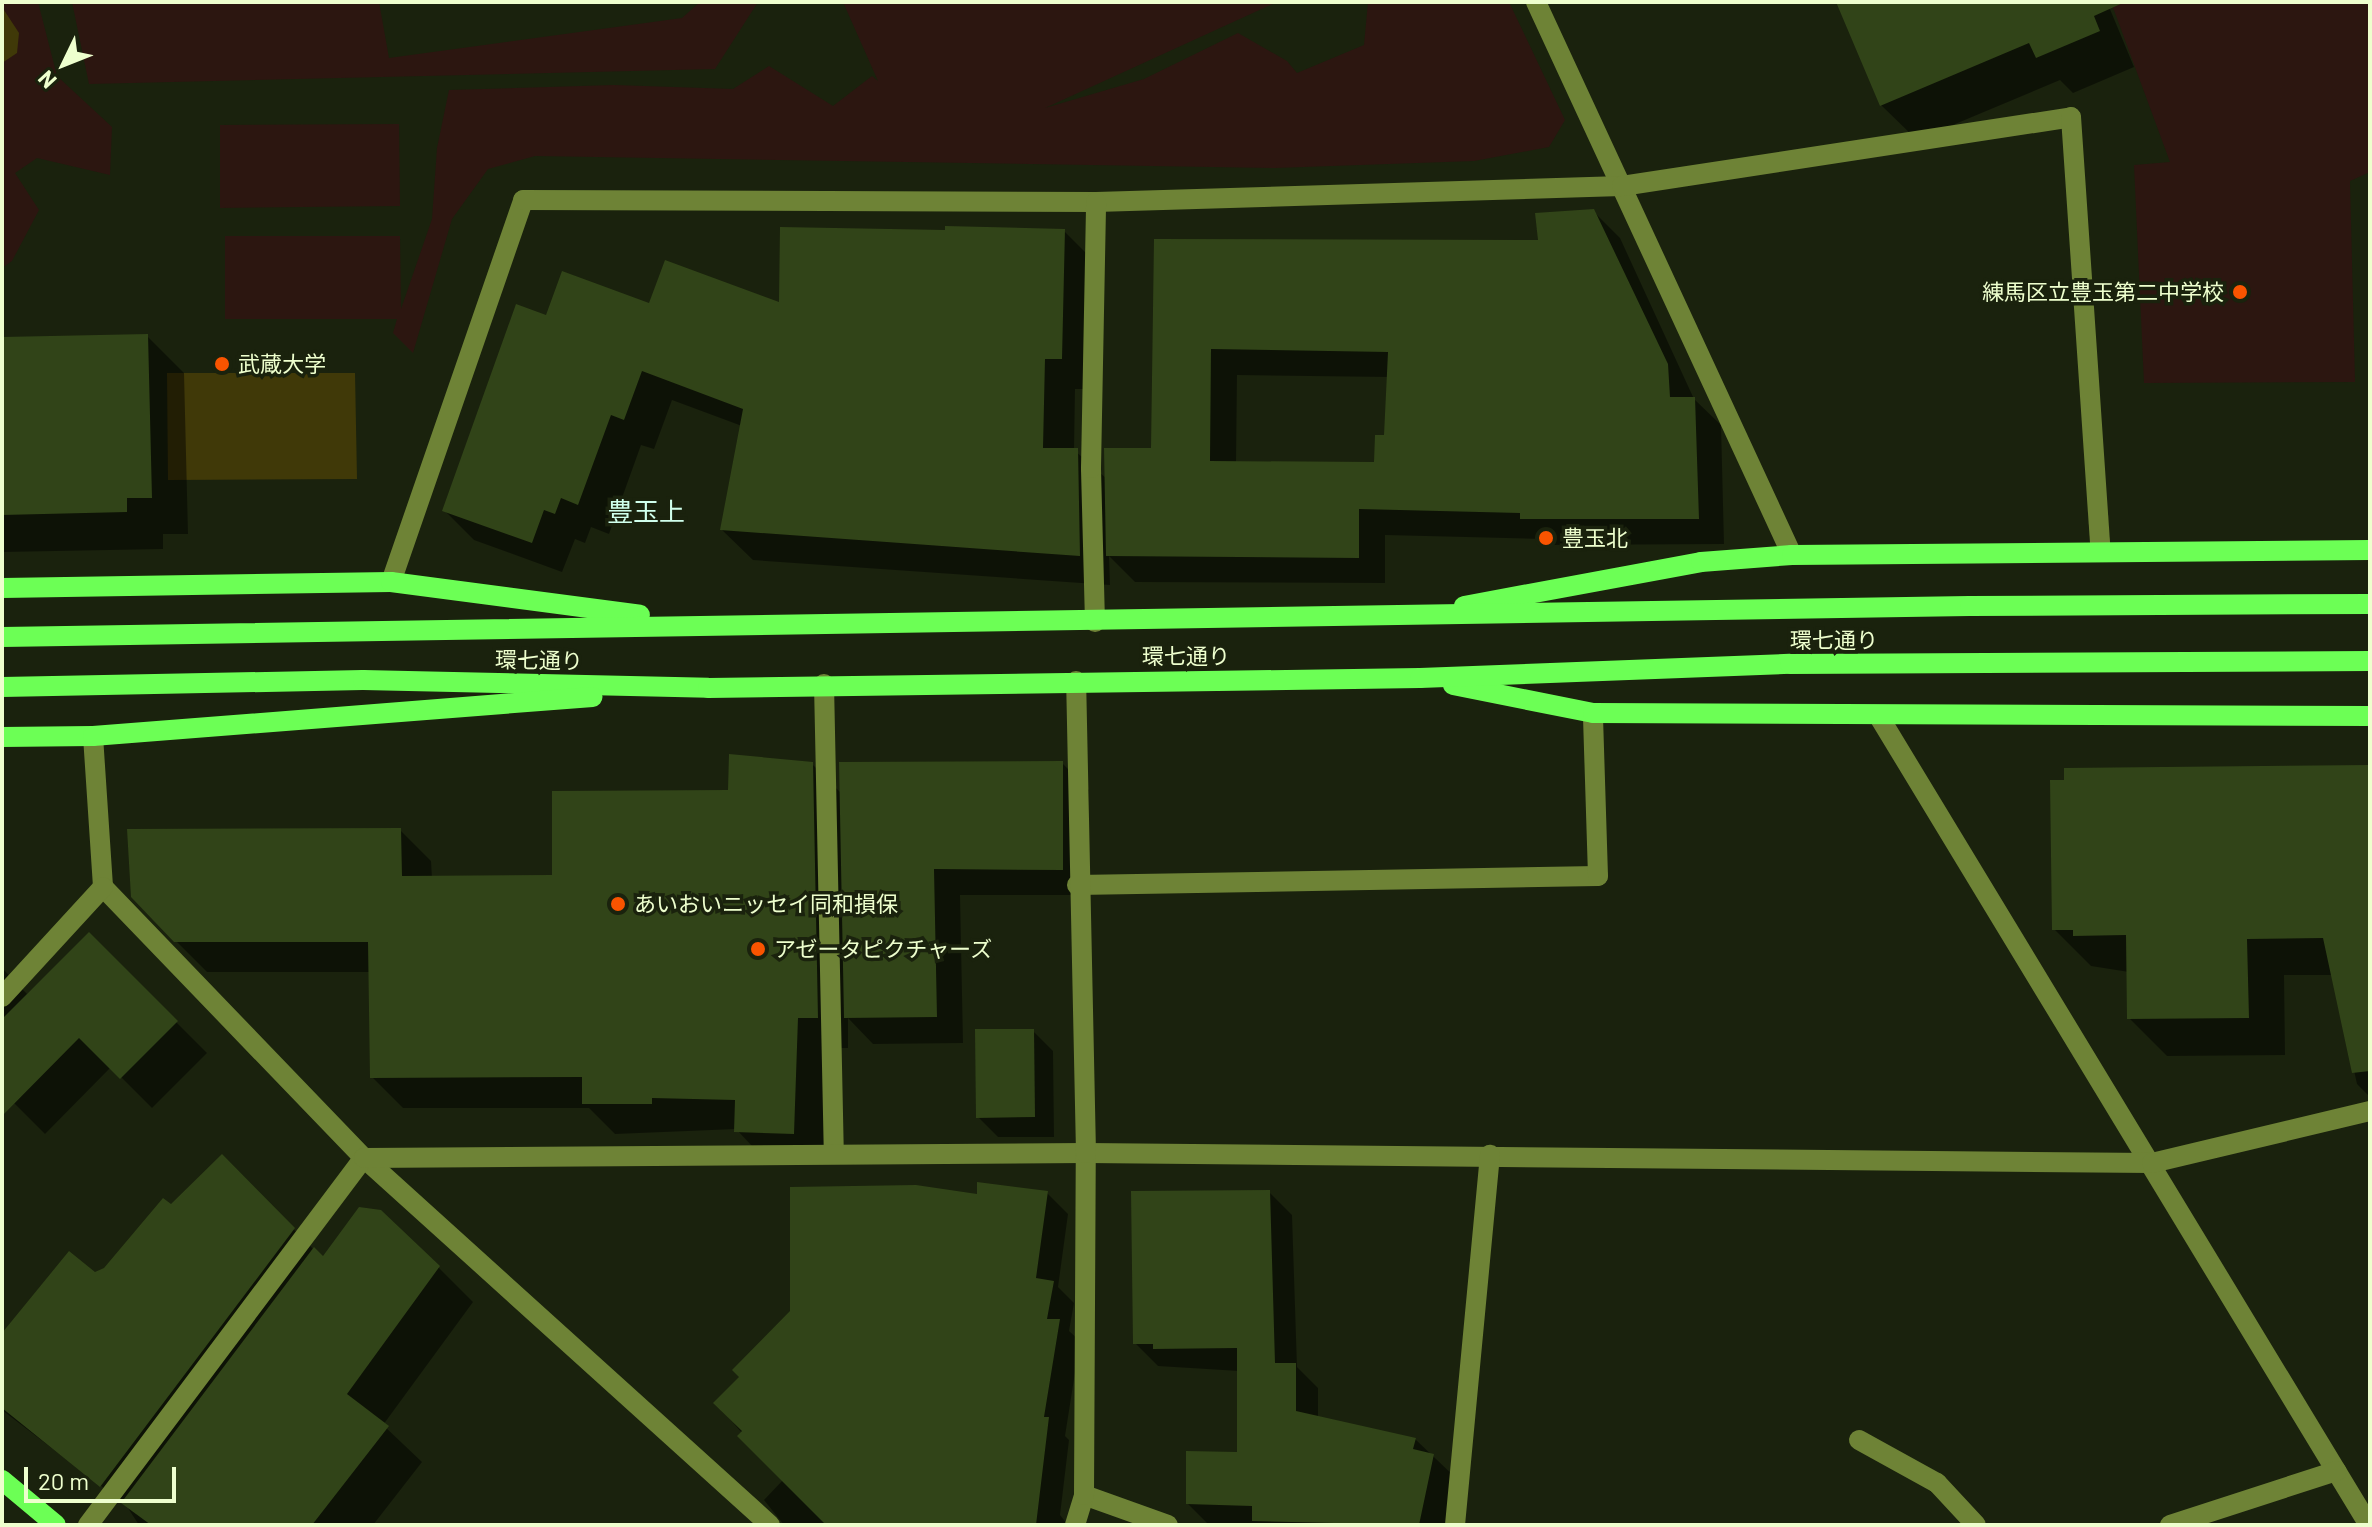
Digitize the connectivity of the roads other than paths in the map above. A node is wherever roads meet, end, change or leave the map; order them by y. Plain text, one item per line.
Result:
1 (1536, 2) edge
2 (1622, 186) junction
3 (1096, 202) junction
4 (2370, 550) edge
5 (2101, 552) junction
6 (1792, 555) junction
7 (391, 582) junction
8 (2, 588) edge
9 (2370, 604) edge
10 (1417, 616) junction
11 (1095, 622) junction
12 (707, 624) junction
13 (2, 637) edge
14 (2370, 661) edge
15 (1420, 678) junction
16 (1076, 681) junction
17 (824, 684) junction
18 (2, 687) edge
19 (708, 688) junction
20 (1593, 713) junction
21 (1878, 715) junction
22 (2370, 716) edge
23 (93, 736) junction
24 (2, 737) edge
25 (1077, 885) junction
26 (103, 887) junction
27 (2, 997) edge
28 (2370, 1111) edge
29 (834, 1153) junction
30 (1086, 1153) junction
31 (1490, 1155) junction
32 (364, 1158) junction
33 (2152, 1163) junction
34 (1859, 1440) dead end
35 (2336, 1471) junction
36 (2, 1480) edge
37 (1084, 1495) junction
38 (56, 1525) edge
39 (88, 1525) edge
40 (770, 1525) edge
41 (1075, 1525) edge
42 (1168, 1525) edge
43 (1455, 1525) edge
44 (1976, 1525) edge
45 (2170, 1525) edge
46 (2369, 1525) edge

1 - 2 street
2 - 3 street
2 - 5 street
2 - 6 street
3 - 7 street
3 - 11 street
4 - 5 main road
5 - 6 main road
6 - 10 main road
7 - 8 main road
7 - 12 main road
9 - 10 main road, 環七通り
10 - 11 main road, 環七通り
11 - 12 main road, 環七通り
12 - 13 main road, 環七通り
14 - 15 main road, 環七通り
15 - 16 main road, 環七通り
15 - 20 main road
16 - 17 main road, 環七通り
16 - 25 street
17 - 19 main road, 環七通り
17 - 29 street
18 - 19 main road, 環七通り
19 - 23 main road
20 - 21 main road
20 - 25 street
21 - 22 main road
21 - 33 street
23 - 24 main road
23 - 26 street
25 - 30 street
26 - 27 street
26 - 32 street
28 - 33 street
29 - 30 street
29 - 32 street
30 - 31 street
30 - 37 street
31 - 33 street
31 - 43 street
32 - 39 street
32 - 40 street
33 - 35 street
34 - 44 street
35 - 45 street
35 - 46 street
36 - 38 main road
37 - 41 street
37 - 42 street

